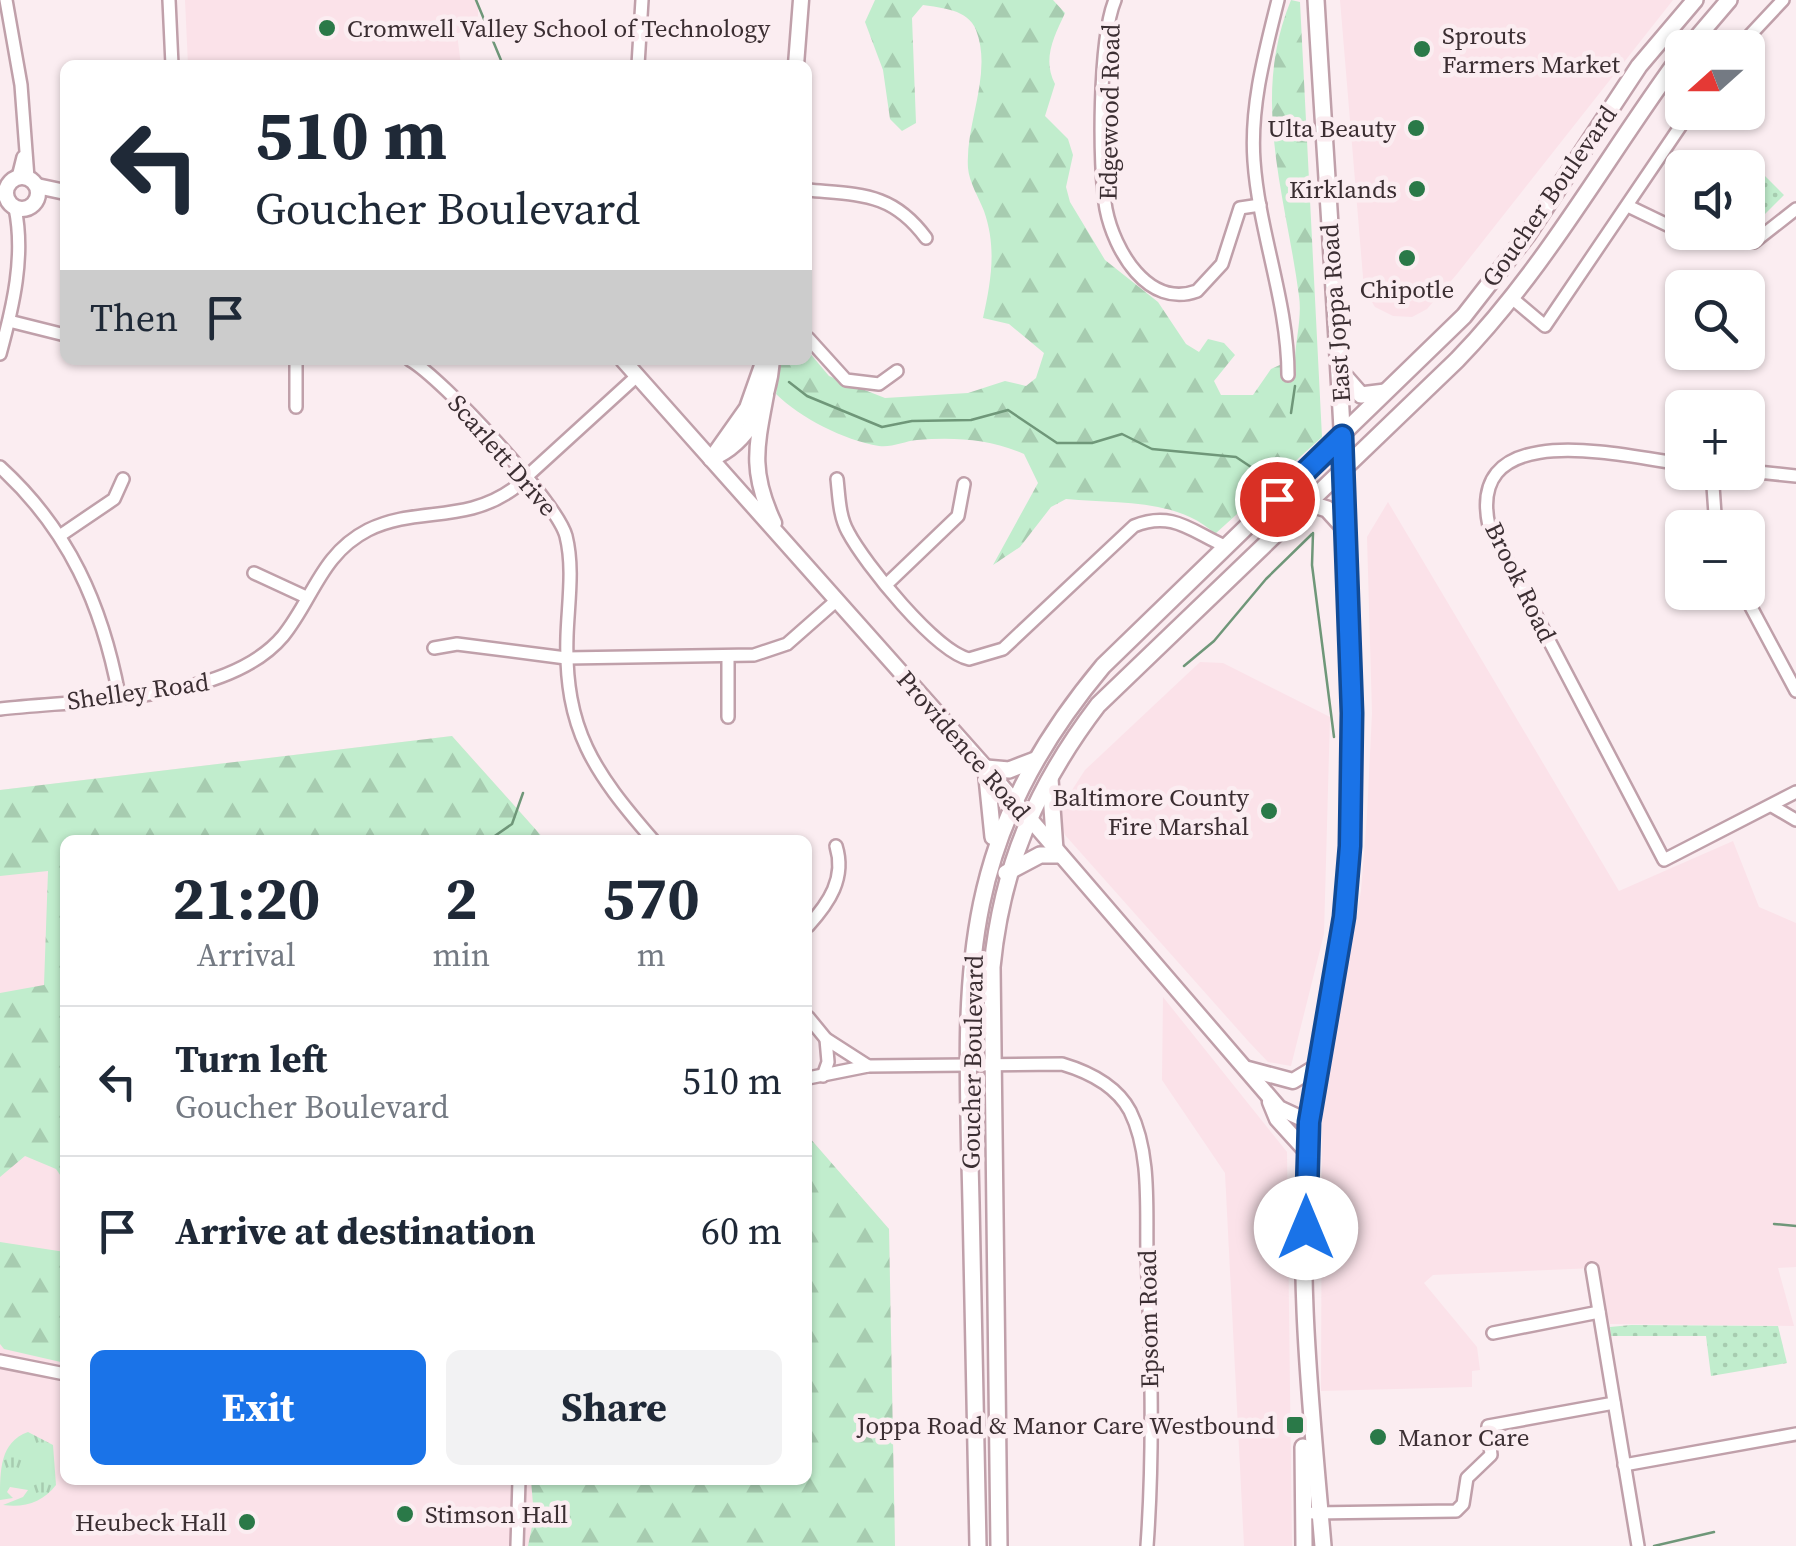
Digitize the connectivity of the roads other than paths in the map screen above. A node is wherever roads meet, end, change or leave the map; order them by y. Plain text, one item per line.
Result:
1 (169, 0) edge
2 (642, 0) edge
3 (801, 0) edge
4 (1115, 0) edge
5 (1278, 0) edge
6 (1316, 0) edge
7 (1695, 0) edge
8 (1729, 0) edge
9 (1783, 0) edge
10 (4, 5) edge
11 (1703, 30) edge
12 (1755, 30) edge
13 (172, 60) edge
14 (638, 60) edge
15 (796, 60) edge
16 (1665, 80) edge
17 (1679, 130) edge
18 (812, 190) edge
19 (17, 192) edge
20 (1260, 205) junction
21 (1630, 207) junction
22 (1796, 209) edge
23 (1665, 223) edge
24 (1765, 233) edge
25 (926, 238) dead end
26 (1513, 300) junction
27 (9, 322) junction
28 (60, 334) edge
29 (812, 342) edge
30 (0, 354) edge
31 (296, 365) edge
32 (416, 365) edge
33 (627, 365) edge
34 (762, 365) edge
35 (771, 365) edge
36 (1338, 367) junction
37 (898, 371) dead end
38 (1288, 375) dead end
39 (637, 376) junction
40 (1389, 391) junction
41 (766, 396) junction
42 (296, 407) dead end
43 (1342, 436) junction
44 (711, 459) junction
45 (1665, 463) edge
46 (0, 467) edge
47 (1344, 470) junction
48 (1765, 473) edge
49 (1796, 476) edge
50 (525, 478) junction
51 (837, 479) dead end
52 (123, 480) dead end
53 (964, 484) dead end
54 (1308, 503) junction
55 (1189, 528) junction
56 (1347, 531) junction
57 (60, 535) junction
58 (780, 537) junction
59 (1226, 547) junction
60 (1210, 563) junction
61 (254, 573) dead end
62 (888, 583) junction
63 (306, 597) junction
64 (837, 600) junction
65 (1753, 610) edge
66 (434, 648) dead end
67 (728, 657) junction
68 (566, 658) junction
69 (1796, 690) edge
70 (119, 695) junction
71 (0, 709) edge
72 (728, 718) dead end
73 (1035, 760) junction
74 (986, 768) junction
75 (1050, 776) junction
76 (1796, 792) edge
77 (1013, 800) junction
78 (1772, 806) junction
79 (1028, 818) junction
80 (1796, 820) edge
81 (650, 835) edge
82 (836, 846) dead end
83 (1058, 852) junction
84 (992, 859) junction
85 (1006, 873) junction
86 (812, 921) edge
87 (812, 1022) edge
88 (826, 1039) junction
89 (990, 1063) junction
90 (968, 1064) junction
91 (868, 1066) junction
92 (1316, 1067) junction
93 (1247, 1069) junction
94 (822, 1076) junction
95 (812, 1077) edge
96 (1266, 1092) junction
97 (1309, 1122) junction
98 (1307, 1152) junction
99 (1592, 1269) dead end
100 (1599, 1312) junction
101 (1494, 1333) dead end
102 (0, 1361) edge
103 (60, 1373) edge
104 (1614, 1403) junction
105 (1796, 1434) edge
106 (1624, 1465) junction
107 (518, 1485) edge
108 (1312, 1513) junction
109 (517, 1546) edge
110 (978, 1546) edge
111 (999, 1546) edge
112 (1147, 1546) edge
113 (1304, 1546) edge
114 (1323, 1546) edge
115 (1638, 1546) edge

1 - 13 street
2 - 14 street
3 - 15 street
4 - 20 street, Edgewood Road
5 - 20 street, East Joppa Road
6 - 36 main road, East Joppa Road
7 - 40 main road, Goucher Boulevard
8 - 11 main road
9 - 12 street
10 - 19 street
16 - 26 main road, Goucher Boulevard
17 - 21 street
18 - 25 street
19 - 27 street
20 - 38 street, East Joppa Road
21 - 23 street
21 - 26 street
22 - 24 street
26 - 47 main road, Goucher Boulevard
27 - 28 street
27 - 30 street
29 - 37 street
31 - 42 street
32 - 50 street, Scarlett Drive
33 - 39 street, Providence Road
34 - 44 street
35 - 41 street
36 - 40 main road
36 - 43 main road, East Joppa Road
39 - 44 street, Providence Road
39 - 50 street, Shelley Road
40 - 43 main road, Goucher Boulevard
41 - 44 street
41 - 58 street
43 - 47 main road, East Joppa Road
43 - 59 main road, Goucher Boulevard
44 - 58 street, Providence Road
45 - 78 street, Brook Road
46 - 57 street
47 - 54 main road, Goucher Boulevard
47 - 56 main road, East Joppa Road
48 - 49 street
50 - 63 street, Shelley Road
50 - 68 street, Scarlett Drive
51 - 62 street
52 - 57 street
53 - 62 street
54 - 56 main road
54 - 75 main road, Goucher Boulevard
55 - 59 street
55 - 60 street
55 - 62 street
56 - 92 main road, East Joppa Road
57 - 70 street
58 - 64 street, Providence Road
59 - 60 main road, Goucher Boulevard
60 - 73 main road, Goucher Boulevard
61 - 63 street
63 - 70 street, Shelley Road
64 - 67 street
64 - 74 street, Providence Road
65 - 69 street
66 - 68 street
67 - 68 street
67 - 72 street
68 - 81 street, Scarlett Drive
70 - 71 street, Shelley Road
73 - 74 main road
73 - 77 main road, Goucher Boulevard
74 - 77 street, Providence Road
74 - 84 main road
75 - 79 main road, Goucher Boulevard
75 - 83 main road
76 - 78 street
77 - 79 street, Providence Road
77 - 84 main road, Goucher Boulevard
78 - 80 street
79 - 83 street, Providence Road
79 - 85 main road, Goucher Boulevard
82 - 86 street
83 - 85 main road
83 - 93 street, Providence Road
84 - 90 main road, Goucher Boulevard
85 - 89 main road, Goucher Boulevard
87 - 88 street
88 - 91 street
88 - 94 street
89 - 90 street
89 - 111 main road, Goucher Boulevard
89 - 112 street, Epsom Road
90 - 91 street
90 - 110 main road, Goucher Boulevard
91 - 94 street
92 - 93 street
92 - 97 main road, East Joppa Road
93 - 96 street, Providence Road
94 - 95 street
96 - 97 street, Providence Road
96 - 98 street
97 - 98 main road, East Joppa Road
98 - 108 main road, East Joppa Road
99 - 100 street
100 - 101 street
100 - 104 street
102 - 103 street
104 - 106 street
104 - 108 street
105 - 106 street
106 - 115 street
107 - 109 street
108 - 113 main road, East Joppa Road
108 - 114 main road, East Joppa Road

